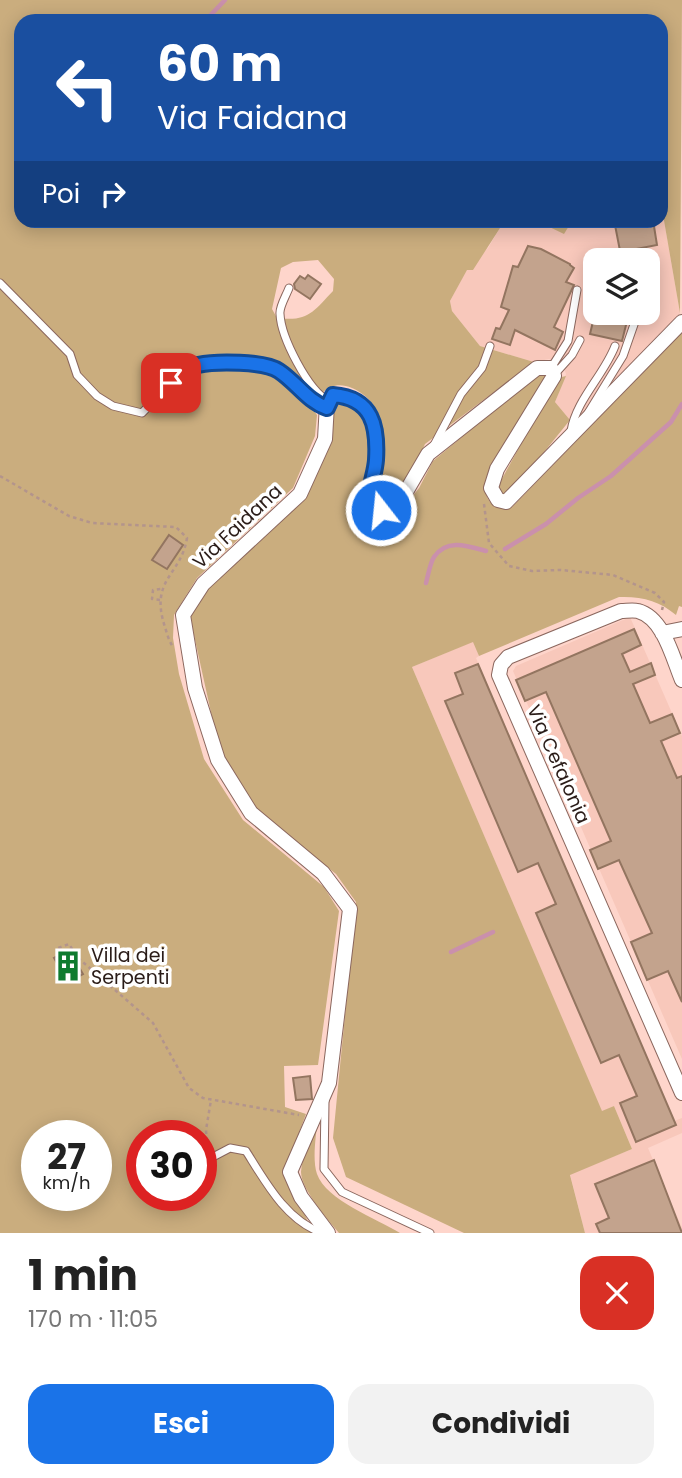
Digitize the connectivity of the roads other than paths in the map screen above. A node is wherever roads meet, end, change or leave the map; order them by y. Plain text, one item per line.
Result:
1 (0, 283) edge
2 (289, 288) dead end
3 (577, 290) dead end
4 (682, 322) edge
5 (634, 325) edge
6 (580, 340) dead end
7 (490, 346) dead end
8 (615, 346) dead end
9 (553, 372) junction
10 (328, 404) junction
11 (584, 424) junction
12 (570, 439) junction
13 (433, 451) junction
14 (682, 629) edge
15 (662, 633) junction
16 (682, 680) edge
17 (325, 1090) junction
18 (682, 1093) edge
19 (217, 1155) edge
20 (322, 1233) edge
21 (328, 1233) edge
22 (430, 1233) edge

1 - 10 lane
2 - 10 lane
3 - 9 lane
4 - 11 street
5 - 11 lane
6 - 9 lane
7 - 13 lane
8 - 12 lane
9 - 12 street
9 - 13 street
10 - 13 street
10 - 17 street, Via Faidana
11 - 12 street
14 - 15 street
15 - 16 street, Via Cefalonia
15 - 18 street, Via Cefalonia
17 - 21 street, Via Faidana
17 - 22 lane
19 - 20 lane

